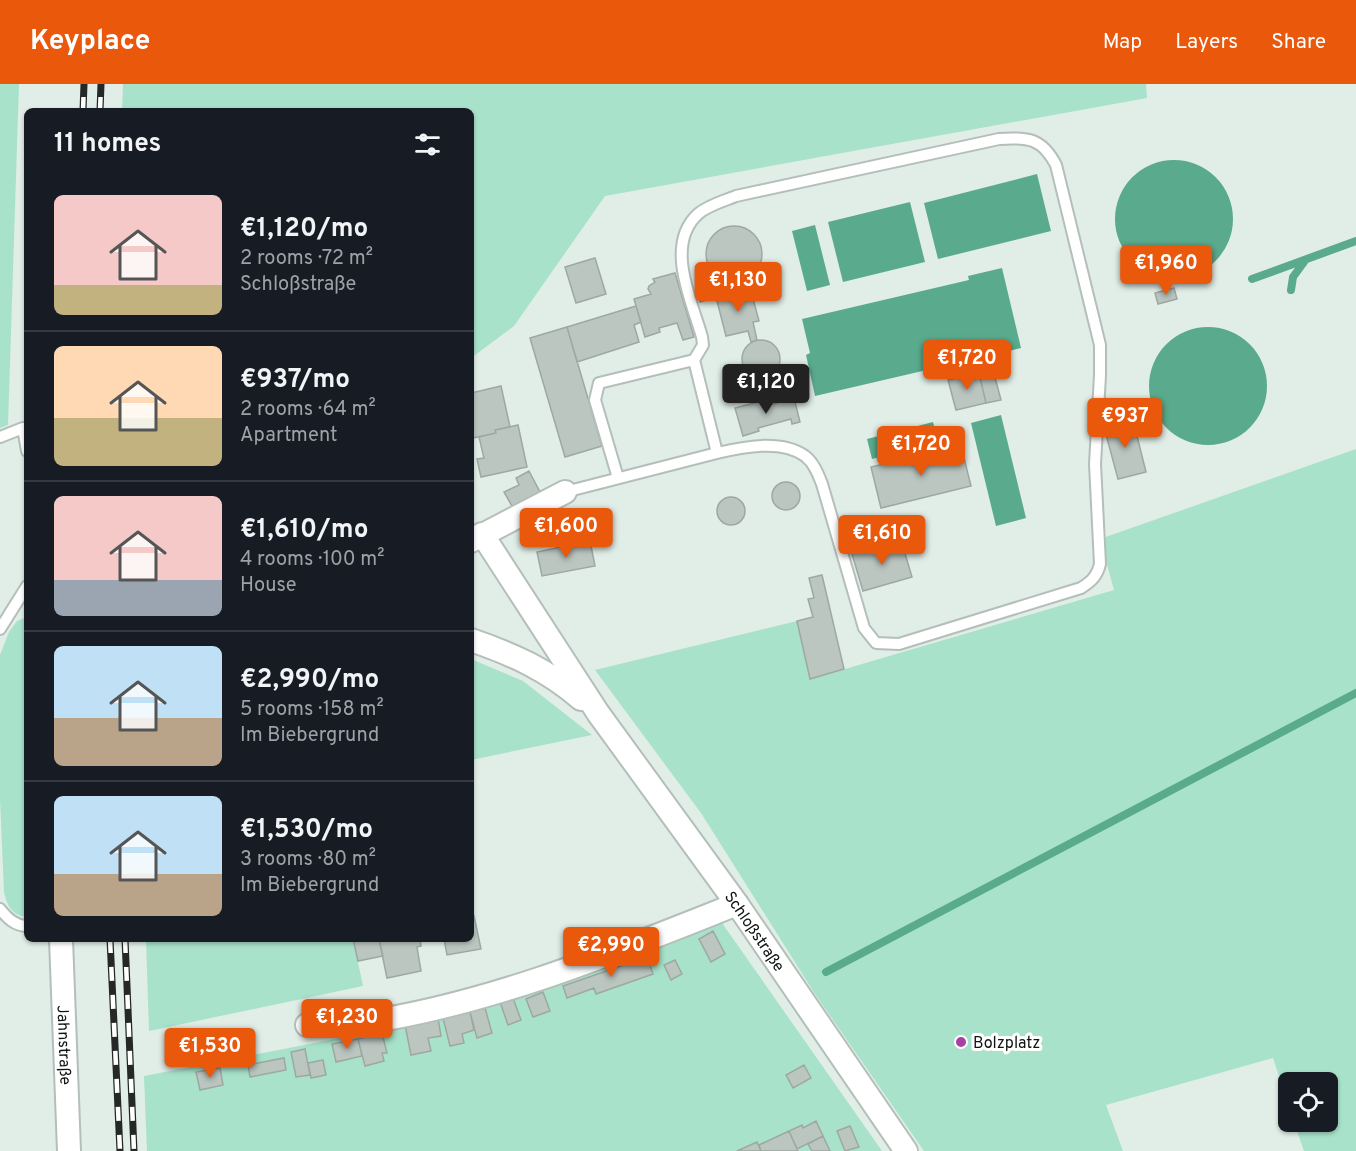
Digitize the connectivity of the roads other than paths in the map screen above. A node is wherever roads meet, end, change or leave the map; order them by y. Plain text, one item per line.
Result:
1 (694, 360) junction
2 (24, 434) edge
3 (0, 436) edge
4 (717, 453) junction
5 (618, 478) junction
6 (565, 492) joint
7 (476, 538) edge
8 (24, 591) edge
9 (0, 629) edge
10 (474, 641) edge
11 (598, 713) junction
12 (737, 904) junction
13 (0, 909) edge
14 (24, 925) edge
15 (61, 942) edge
16 (307, 1025) dead end
17 (69, 1151) edge
18 (906, 1151) edge

1 - 4 lane
1 - 4 lane
1 - 5 lane
2 - 3 lane
4 - 5 lane
5 - 6 lane
6 - 7 street, Schloßstraße
7 - 11 street, Schloßstraße
8 - 9 lane
10 - 11 street, Schloßstraße
11 - 12 street, Schloßstraße
12 - 16 street
12 - 18 street, Schloßstraße
13 - 14 lane
15 - 17 street, Jahnstraße

